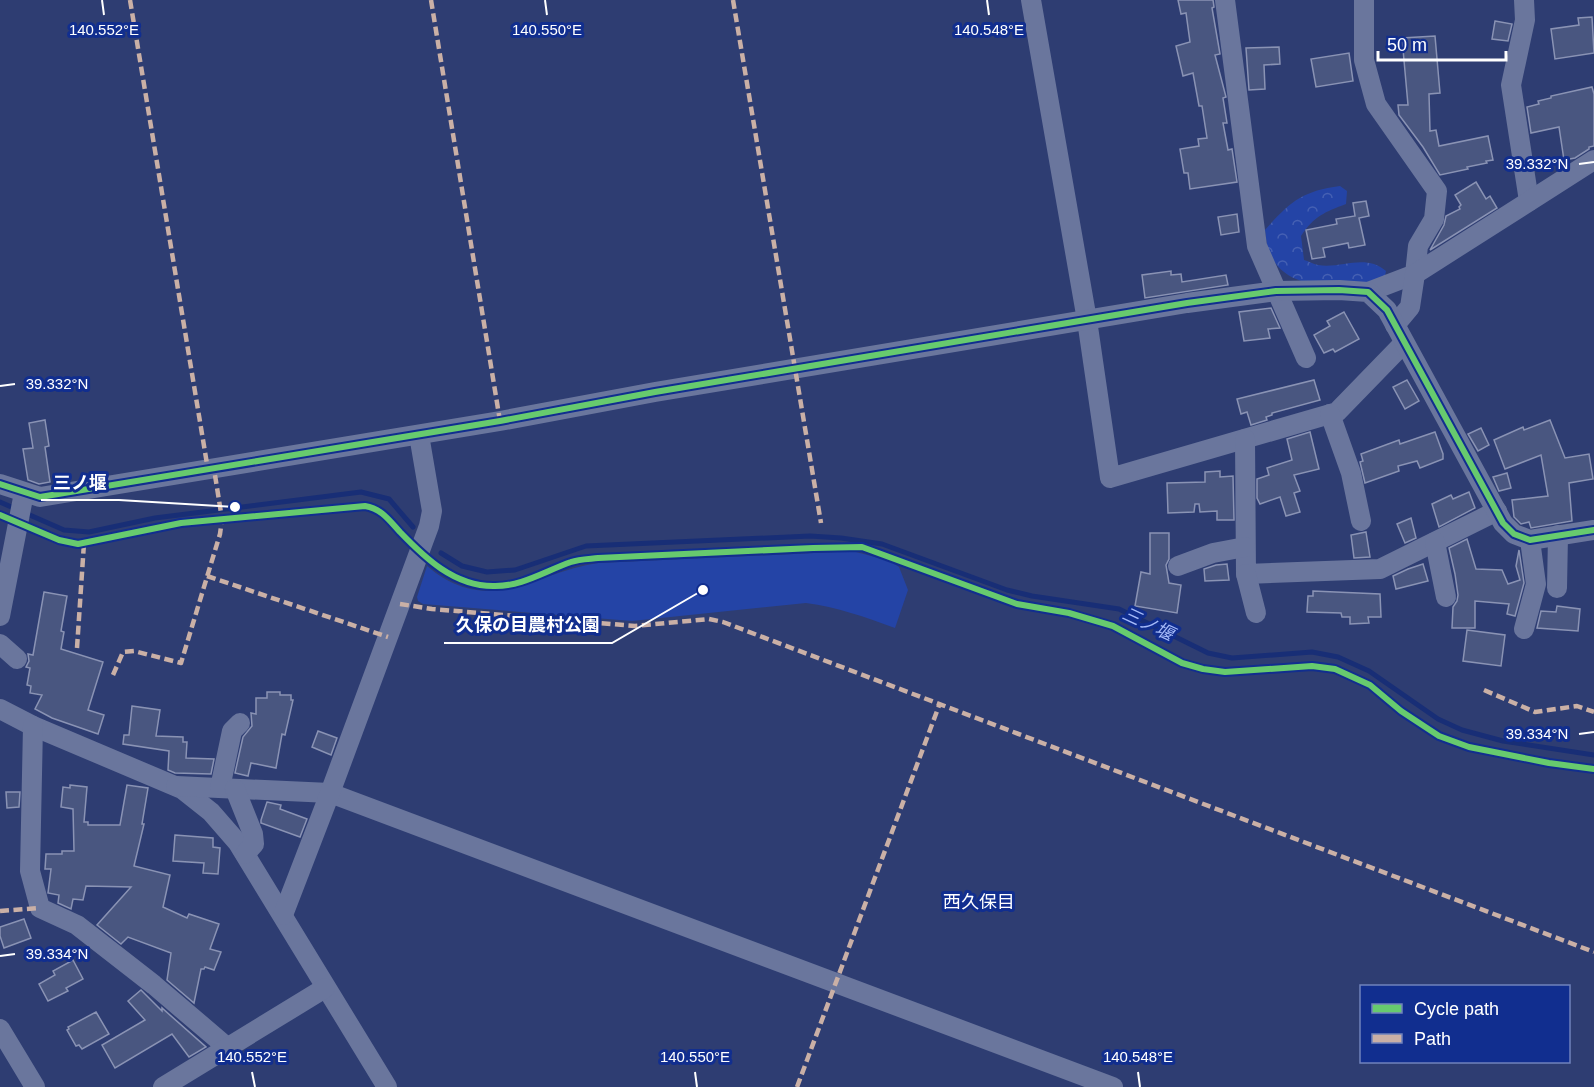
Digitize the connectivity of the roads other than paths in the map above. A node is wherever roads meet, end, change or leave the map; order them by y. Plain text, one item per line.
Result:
1 (1031, 0) edge
2 (1225, 0) edge
3 (1364, 0) edge
4 (1524, 0) edge
5 (1594, 160) edge
6 (1529, 201) junction
7 (1415, 274) junction
8 (1276, 291) junction
9 (1368, 292) junction
10 (1087, 320) junction
11 (1395, 325) junction
12 (1404, 343) junction
13 (1306, 358) dead end
14 (1330, 414) junction
15 (419, 435) junction
16 (1245, 439) junction
17 (0, 484) edge
18 (24, 496) junction
19 (1497, 511) junction
20 (1361, 521) dead end
21 (1594, 530) edge
22 (1558, 535) junction
23 (1530, 540) junction
24 (1435, 542) junction
25 (1245, 547) junction
26 (1178, 566) dead end
27 (1245, 574) junction
28 (1557, 588) dead end
29 (1446, 597) dead end
30 (1256, 613) dead end
31 (0, 616) edge
32 (1524, 629) dead end
33 (0, 644) edge
34 (17, 659) dead end
35 (0, 709) edge
36 (240, 723) dead end
37 (33, 726) junction
38 (176, 786) junction
39 (228, 788) junction
40 (330, 793) junction
41 (243, 808) junction
42 (223, 825) junction
43 (245, 854) junction
44 (283, 915) junction
45 (326, 988) junction
46 (0, 1029) edge
47 (228, 1048) junction
48 (35, 1087) edge
49 (163, 1087) edge
50 (387, 1087) edge
51 (1113, 1087) edge

1 - 10 street
2 - 8 street
3 - 7 street
4 - 6 street
5 - 6 street
6 - 7 street
7 - 9 street
7 - 11 street
8 - 9 street
8 - 10 street
8 - 13 street
9 - 11 street
10 - 15 street
10 - 16 street
11 - 12 street
12 - 14 street
12 - 19 street
14 - 16 street
14 - 20 street
15 - 18 street
15 - 40 street
16 - 25 street
17 - 18 street
18 - 31 street
19 - 23 street
19 - 24 street
21 - 22 street
22 - 23 street
22 - 28 street
23 - 32 street
24 - 27 street
24 - 29 street
25 - 26 street
25 - 27 street
27 - 30 street
33 - 34 street
35 - 37 street
36 - 39 street
37 - 38 street
37 - 47 street
38 - 39 street
38 - 42 street
39 - 40 street
39 - 41 street
40 - 44 street
40 - 51 street
41 - 42 street
41 - 43 street
42 - 43 street
43 - 44 street
44 - 45 street
45 - 47 street
45 - 50 street
46 - 48 street
47 - 49 street

